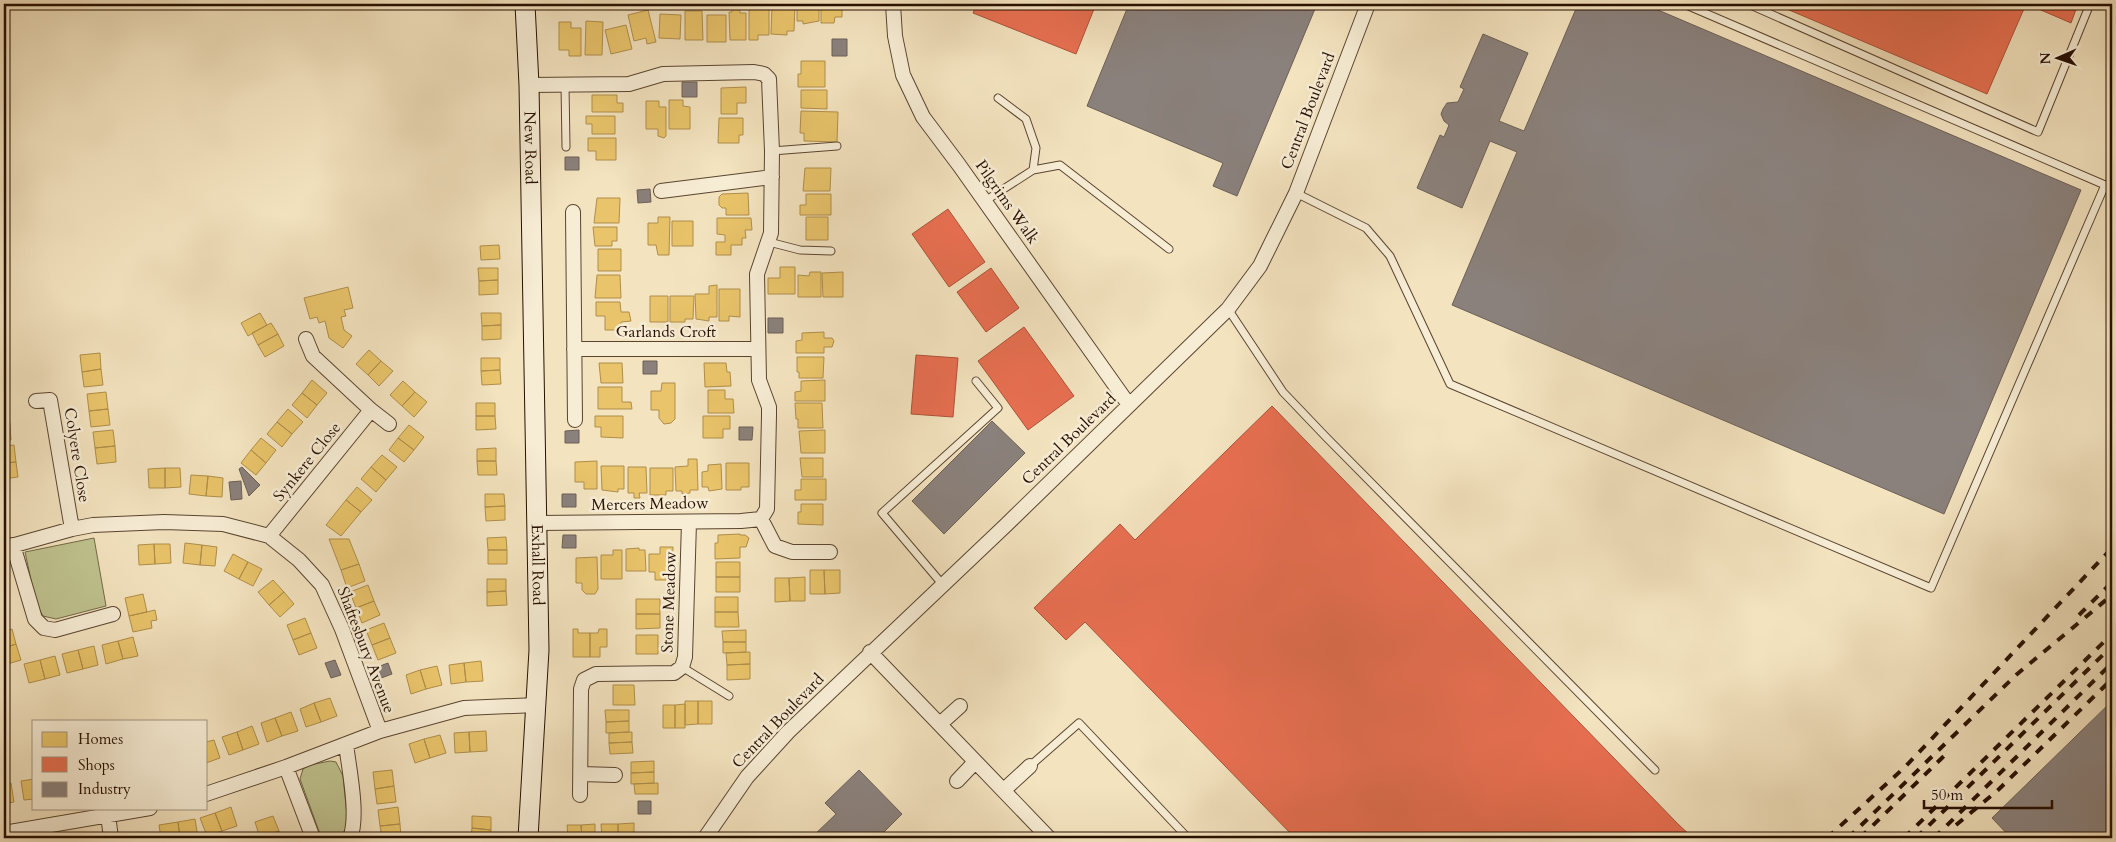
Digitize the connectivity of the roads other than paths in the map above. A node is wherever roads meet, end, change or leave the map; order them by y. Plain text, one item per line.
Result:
1 (525, 4) edge
2 (893, 4) edge
3 (1368, 4) edge
4 (1684, 4) edge
5 (1748, 4) edge
6 (2090, 4) edge
7 (529, 85) junction
8 (565, 85) junction
9 (998, 98) dead end
10 (837, 146) dead end
11 (566, 147) dead end
12 (772, 151) junction
13 (1032, 170) junction
14 (772, 177) junction
15 (661, 192) dead end
16 (1296, 193) junction
17 (985, 201) junction
18 (573, 212) dead end
19 (769, 242) junction
20 (1170, 249) dead end
21 (831, 251) dead end
22 (533, 290) joint
23 (1228, 309) junction
24 (306, 339) dead end
25 (758, 349) junction
26 (574, 350) junction
27 (976, 381) dead end
28 (36, 402) dead end
29 (1129, 405) junction
30 (372, 410) junction
31 (575, 420) dead end
32 (388, 424) dead end
33 (761, 519) junction
34 (689, 522) junction
35 (538, 523) junction
36 (72, 529) junction
37 (269, 536) junction
38 (8, 546) edge
39 (830, 552) dead end
40 (943, 585) junction
41 (113, 614) dead end
42 (870, 652) junction
43 (682, 666) junction
44 (729, 696) dead end
45 (537, 705) junction
46 (960, 706) dead end
47 (940, 724) junction
48 (380, 731) junction
49 (346, 744) junction
50 (975, 762) junction
51 (1030, 766) joint
52 (286, 767) junction
53 (1655, 770) dead end
54 (580, 774) junction
55 (615, 775) dead end
56 (957, 781) dead end
57 (1004, 790) junction
58 (208, 793) edge
59 (580, 795) dead end
60 (138, 810) edge
61 (108, 815) junction
62 (4, 832) edge
63 (112, 838) edge
64 (313, 838) edge
65 (350, 838) edge
66 (528, 838) edge
67 (705, 838) edge
68 (1049, 838) edge
69 (1188, 838) edge

1 - 7 street, New Road
2 - 17 street, Pilgrims Walk
3 - 16 street, Central Boulevard
4 - 16 lane
5 - 6 lane
7 - 8 street
7 - 22 street, New Road
8 - 11 lane
8 - 12 street
9 - 13 lane
10 - 12 lane
12 - 14 street
13 - 17 lane
13 - 20 lane
14 - 15 street
14 - 19 street
16 - 23 street, Central Boulevard
17 - 29 street, Pilgrims Walk
18 - 26 street
19 - 21 lane
19 - 25 street
22 - 35 street, Exhall Road
23 - 29 street, Central Boulevard
23 - 53 lane
24 - 30 street
25 - 26 street, Garlands Croft
25 - 33 street
26 - 31 street
27 - 40 lane
28 - 36 street, Colyere Close
29 - 40 street, Central Boulevard
30 - 32 street
30 - 37 street, Synkere Close
33 - 34 street, Mercers Meadow
33 - 39 street
34 - 35 street, Mercers Meadow
34 - 43 street, Stone Meadow
35 - 45 street, Exhall Road
36 - 37 street, Shaftesbury Avenue
36 - 38 street, Shaftesbury Avenue
37 - 48 street, Shaftesbury Avenue
38 - 41 street, Shaftesbury Avenue
40 - 42 street, Central Boulevard
42 - 47 street
42 - 67 street, Central Boulevard
43 - 44 lane
43 - 54 street, Stone Meadow
45 - 48 street
45 - 66 street, Exhall Road
46 - 47 street
47 - 50 street
48 - 49 street
49 - 52 street
49 - 65 street
50 - 56 street
50 - 57 street
51 - 57 street
51 - 69 lane
52 - 58 street
52 - 64 street
54 - 55 street
54 - 59 street, Stone Meadow
57 - 68 street
60 - 61 street
61 - 62 street
61 - 63 street

